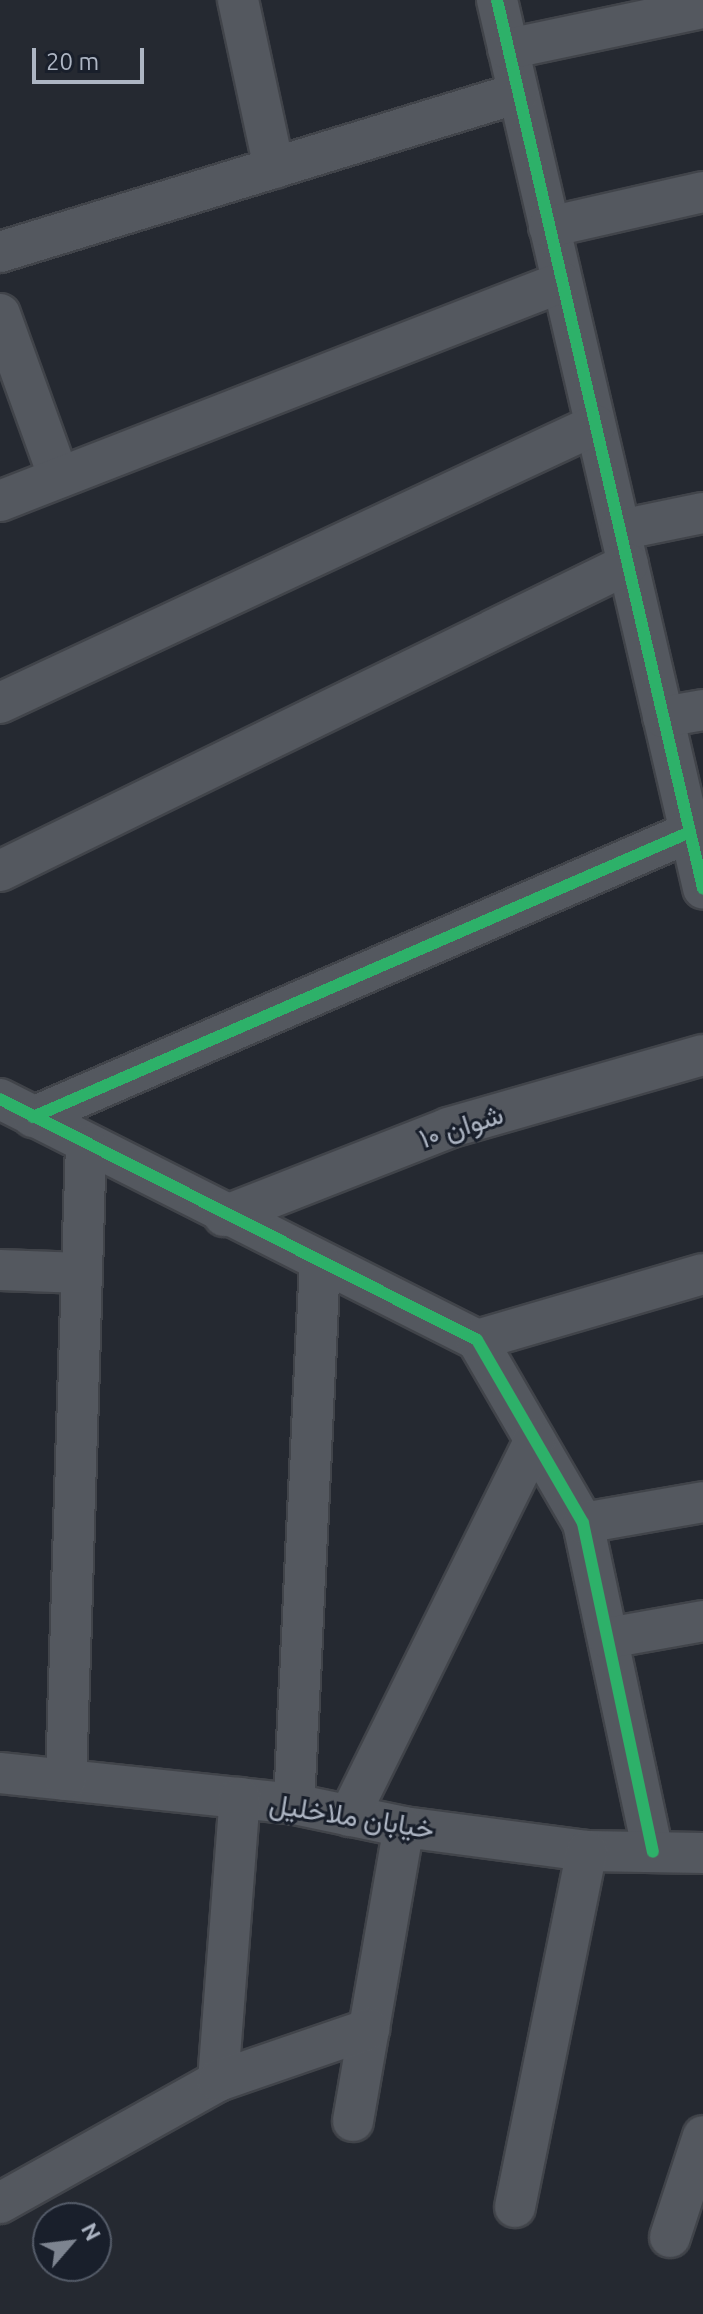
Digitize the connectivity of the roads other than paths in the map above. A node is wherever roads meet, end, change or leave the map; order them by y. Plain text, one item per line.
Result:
1 (238, 0) edge
2 (497, 0) edge
3 (703, 8) edge
4 (508, 49) junction
5 (518, 93) junction
6 (274, 168) junction
7 (703, 192) edge
8 (549, 227) junction
9 (0, 252) edge
10 (562, 282) junction
11 (0, 314) edge
12 (595, 425) junction
13 (59, 478) junction
14 (0, 501) edge
15 (703, 513) edge
16 (624, 547) junction
17 (0, 703) edge
18 (703, 710) edge
19 (663, 717) junction
20 (690, 832) junction
21 (0, 871) edge
22 (703, 888) edge
23 (703, 1055) edge
24 (16, 1108) edge
25 (86, 1145) junction
26 (224, 1216) junction
27 (320, 1263) junction
28 (0, 1270) edge
29 (82, 1273) junction
30 (703, 1274) edge
31 (477, 1340) junction
32 (535, 1440) junction
33 (703, 1502) edge
34 (583, 1523) junction
35 (703, 1621) edge
36 (608, 1638) junction
37 (0, 1773) edge
38 (66, 1780) junction
39 (240, 1798) junction
40 (294, 1804) junction
41 (349, 1816) junction
42 (404, 1827) junction
43 (587, 1851) junction
44 (653, 1852) junction
45 (703, 1853) edge
46 (369, 2029) junction
47 (218, 2081) junction
48 (353, 2121) dead end
49 (703, 2136) edge
50 (0, 2203) edge
51 (515, 2207) dead end
52 (703, 2207) edge

1 - 6 street
2 - 4 street
3 - 4 street
4 - 5 street
5 - 6 street
5 - 8 street
6 - 9 street
7 - 8 street
8 - 10 street
10 - 12 street
10 - 13 street
11 - 13 street
12 - 16 street
12 - 17 street
13 - 14 street
15 - 16 street
16 - 19 street
16 - 21 street
18 - 19 street
19 - 20 street
20 - 22 street
20 - 24 street
23 - 26 street, شوان ۱۰
24 - 25 street
25 - 26 street
25 - 29 street
26 - 27 street
27 - 31 street
27 - 40 street
28 - 29 street
29 - 38 street
30 - 31 street
31 - 32 street
32 - 34 street
32 - 41 street
33 - 34 street
34 - 36 street
35 - 36 street
36 - 44 street
37 - 38 street, خیابان ملاخلیل
38 - 39 street, خیابان ملاخلیل
39 - 40 street, خیابان ملاخلیل
39 - 47 street
40 - 41 street, خیابان ملاخلیل
41 - 42 street, خیابان ملاخلیل
42 - 43 street, خیابان ملاخلیل
42 - 46 street
43 - 44 street, خیابان ملاخلیل
43 - 51 street
44 - 45 street, خیابان ملاخلیل
46 - 47 street
46 - 48 street
47 - 50 street
49 - 52 street

